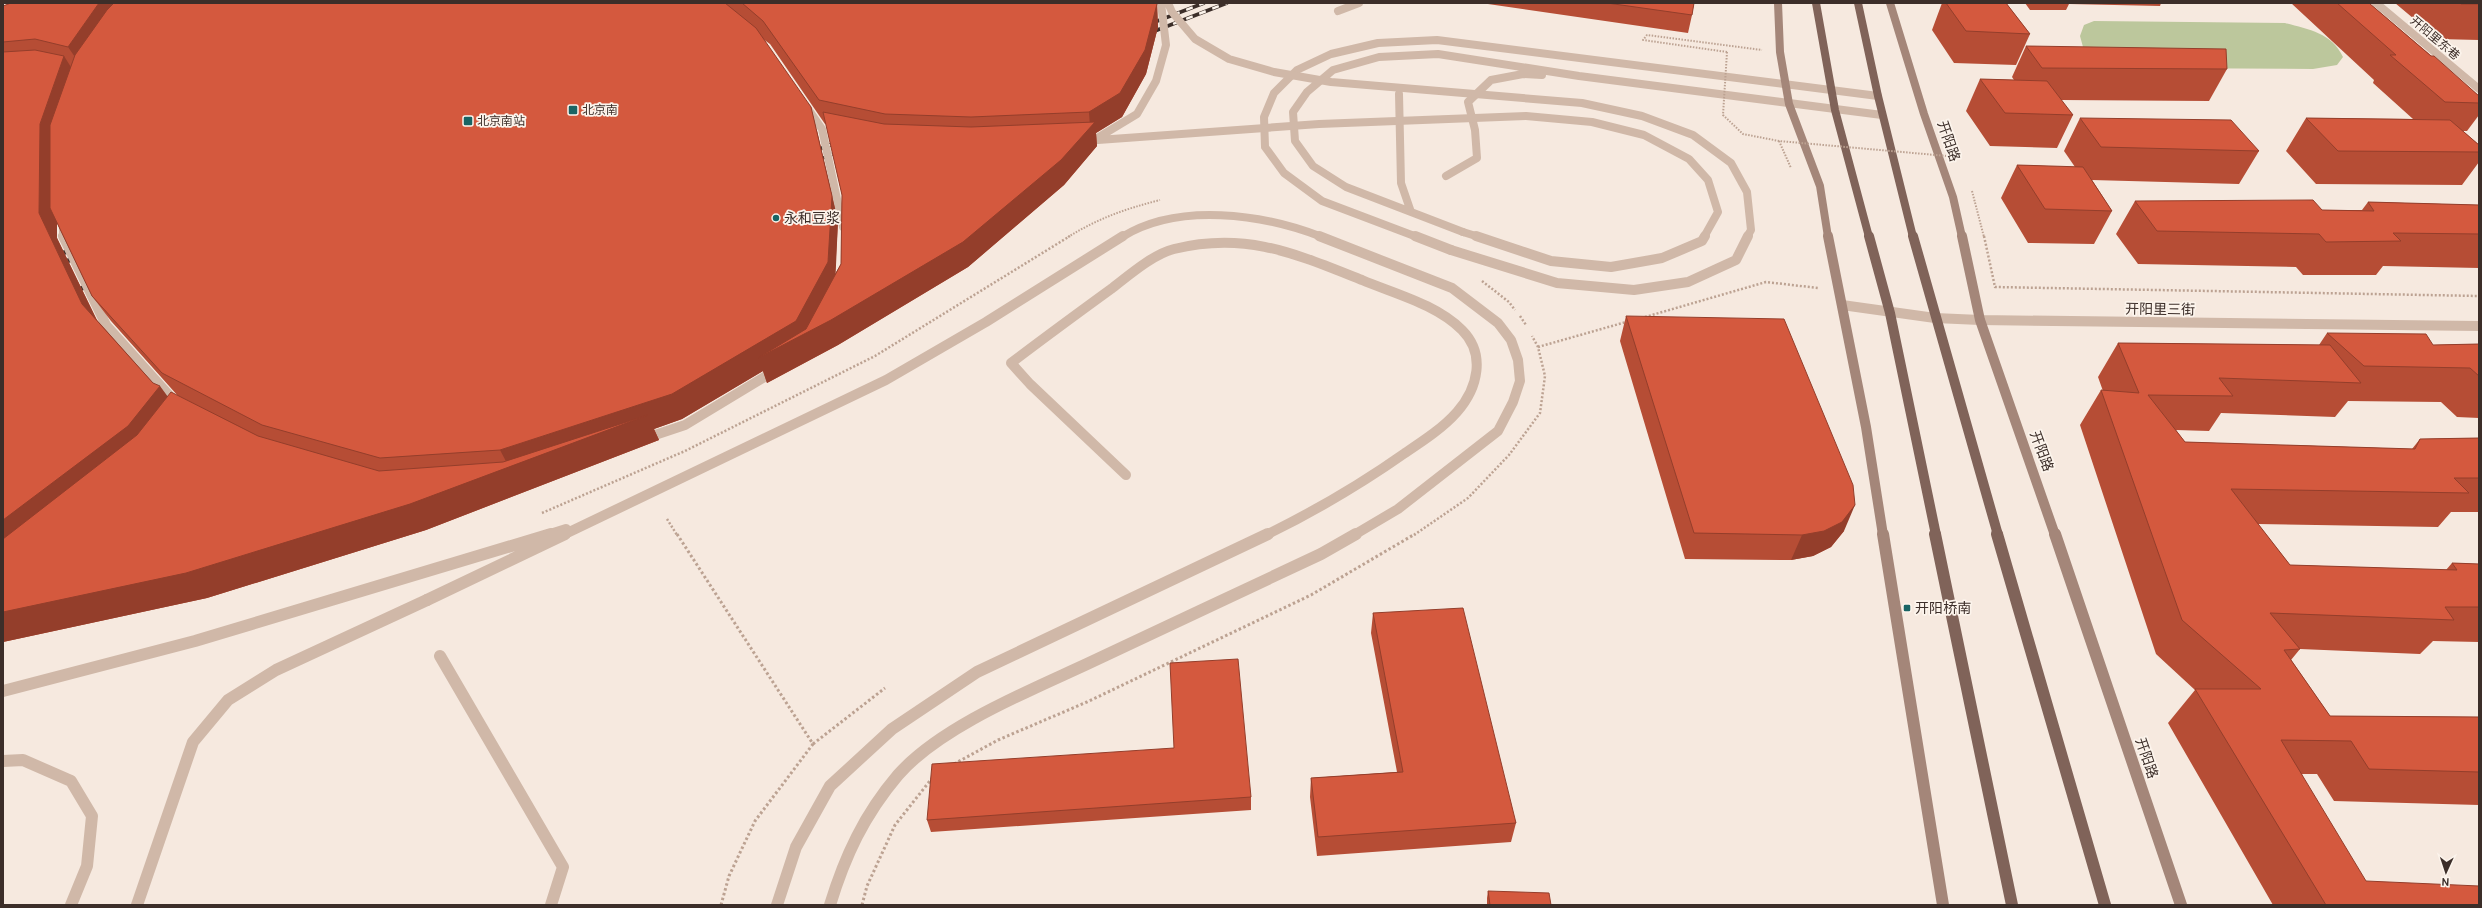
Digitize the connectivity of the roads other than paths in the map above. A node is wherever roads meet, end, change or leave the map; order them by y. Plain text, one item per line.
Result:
1 (1161, 3) edge
2 (1168, 3) edge
3 (1359, 3) edge
4 (1778, 3) edge
5 (1816, 3) edge
6 (1858, 3) edge
7 (1890, 3) edge
8 (2376, 3) edge
9 (1338, 11) dead end
10 (1579, 76) junction
11 (2469, 81) junction
12 (2479, 81) edge
13 (1786, 84) junction
14 (2479, 90) edge
15 (1833, 91) junction
16 (1399, 94) dead end
17 (1878, 96) junction
18 (800, 98) edge
19 (1789, 104) junction
20 (1835, 110) junction
21 (1882, 115) junction
22 (1092, 141) junction
23 (1076, 142) edge
24 (1446, 176) dead end
25 (62, 208) edge
26 (1411, 212) junction
27 (843, 235) edge
28 (1842, 305) junction
29 (1890, 313) junction
30 (1935, 318) junction
31 (1980, 320) junction
32 (2479, 326) edge
33 (787, 363) edge
34 (188, 410) edge
35 (633, 442) edge
36 (1126, 475) dead end
37 (602, 517) junction
38 (440, 656) dead end
39 (3, 691) edge
40 (3, 760) edge
41 (71, 905) edge
42 (137, 905) edge
43 (551, 905) edge
44 (777, 905) edge
45 (830, 905) edge
46 (1944, 905) edge
47 (2012, 905) edge
48 (2105, 905) edge
49 (2181, 905) edge

1 - 22 street, bridge
2 - 13 street, bridge
3 - 9 street
4 - 13 street
5 - 15 main road
6 - 17 main road
7 - 31 street, 开阳路
8 - 11 street, 开阳里东巷
10 - 19 street
10 - 24 street
10 - 26 street
11 - 12 street
11 - 14 street, 开阳里东巷
13 - 15 street
13 - 19 street
15 - 17 street
15 - 20 main road
16 - 26 street
17 - 21 main road
18 - 27 street, bridge
19 - 20 street
19 - 28 street
20 - 21 street
20 - 29 main road
21 - 30 main road
22 - 23 street, bridge
22 - 26 street, bridge
25 - 34 street, bridge
28 - 29 street, 开阳里三街
28 - 46 street
29 - 30 street, 开阳里三街
29 - 47 main road
30 - 31 street, 开阳里三街
30 - 48 main road
31 - 32 street, 开阳里三街
31 - 49 street, 开阳路
33 - 35 street, bridge
36 - 44 street
37 - 39 street
37 - 42 street, bridge
37 - 45 street
38 - 43 street
40 - 41 street

